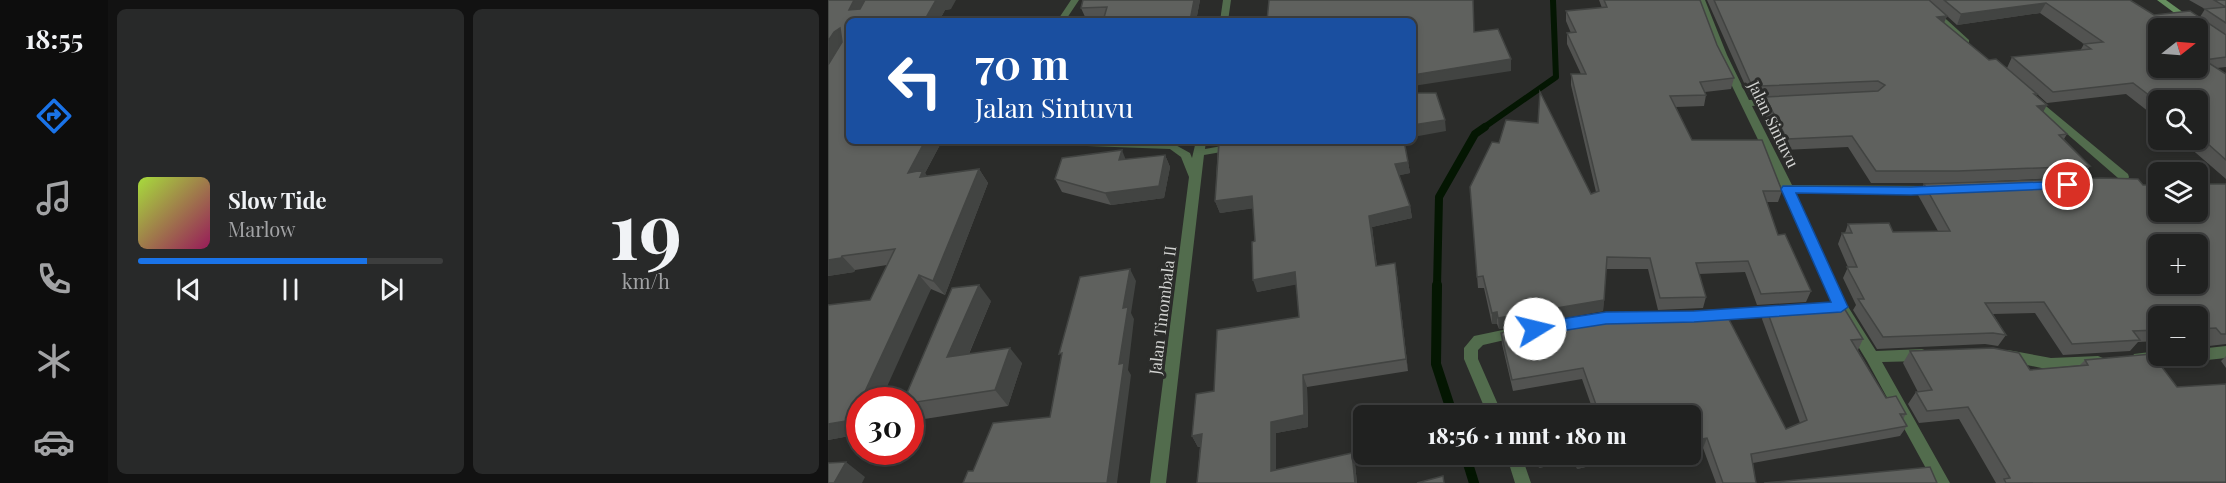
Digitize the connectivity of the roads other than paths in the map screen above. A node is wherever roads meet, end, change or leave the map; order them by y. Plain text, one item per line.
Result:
1 (1075, 0) edge
2 (1227, 0) edge
3 (1701, 0) edge
4 (1920, 0) edge
5 (2161, 0) edge
6 (1063, 18) edge
7 (1224, 18) edge
8 (2187, 18) edge
9 (1973, 48) edge
10 (2023, 92) edge
11 (1791, 101) edge
12 (1744, 103) junction
13 (1151, 144) edge
14 (1200, 144) edge
15 (1241, 146) edge
16 (1198, 153) junction
17 (1194, 178) junction
18 (2092, 184) edge
19 (1788, 189) junction
20 (1944, 190) edge
21 (1796, 310) edge
22 (1694, 316) edge
23 (1535, 329) edge
24 (2226, 352) edge
25 (1991, 353) edge
26 (1940, 354) edge
27 (2208, 354) edge
28 (1872, 357) junction
29 (2148, 358) edge
30 (1491, 405) edge
31 (1517, 465) edge
32 (1158, 483) edge
33 (1523, 483) edge
34 (1942, 483) edge

1 - 6 street
2 - 7 street
3 - 12 street, Jalan Sintuvu
4 - 9 street
5 - 8 street
10 - 18 street
11 - 12 street
12 - 19 street, Jalan Sintuvu
13 - 17 street
14 - 16 street, Jalan Tinombala II
15 - 16 street
16 - 17 street, Jalan Tinombala II
17 - 32 street, Jalan Tinombala II
19 - 20 street
19 - 28 street, Jalan Sintuvu
21 - 22 street
23 - 30 street
24 - 27 street
25 - 29 street
26 - 28 street
28 - 34 street, Jalan Sintuvu
31 - 33 street

